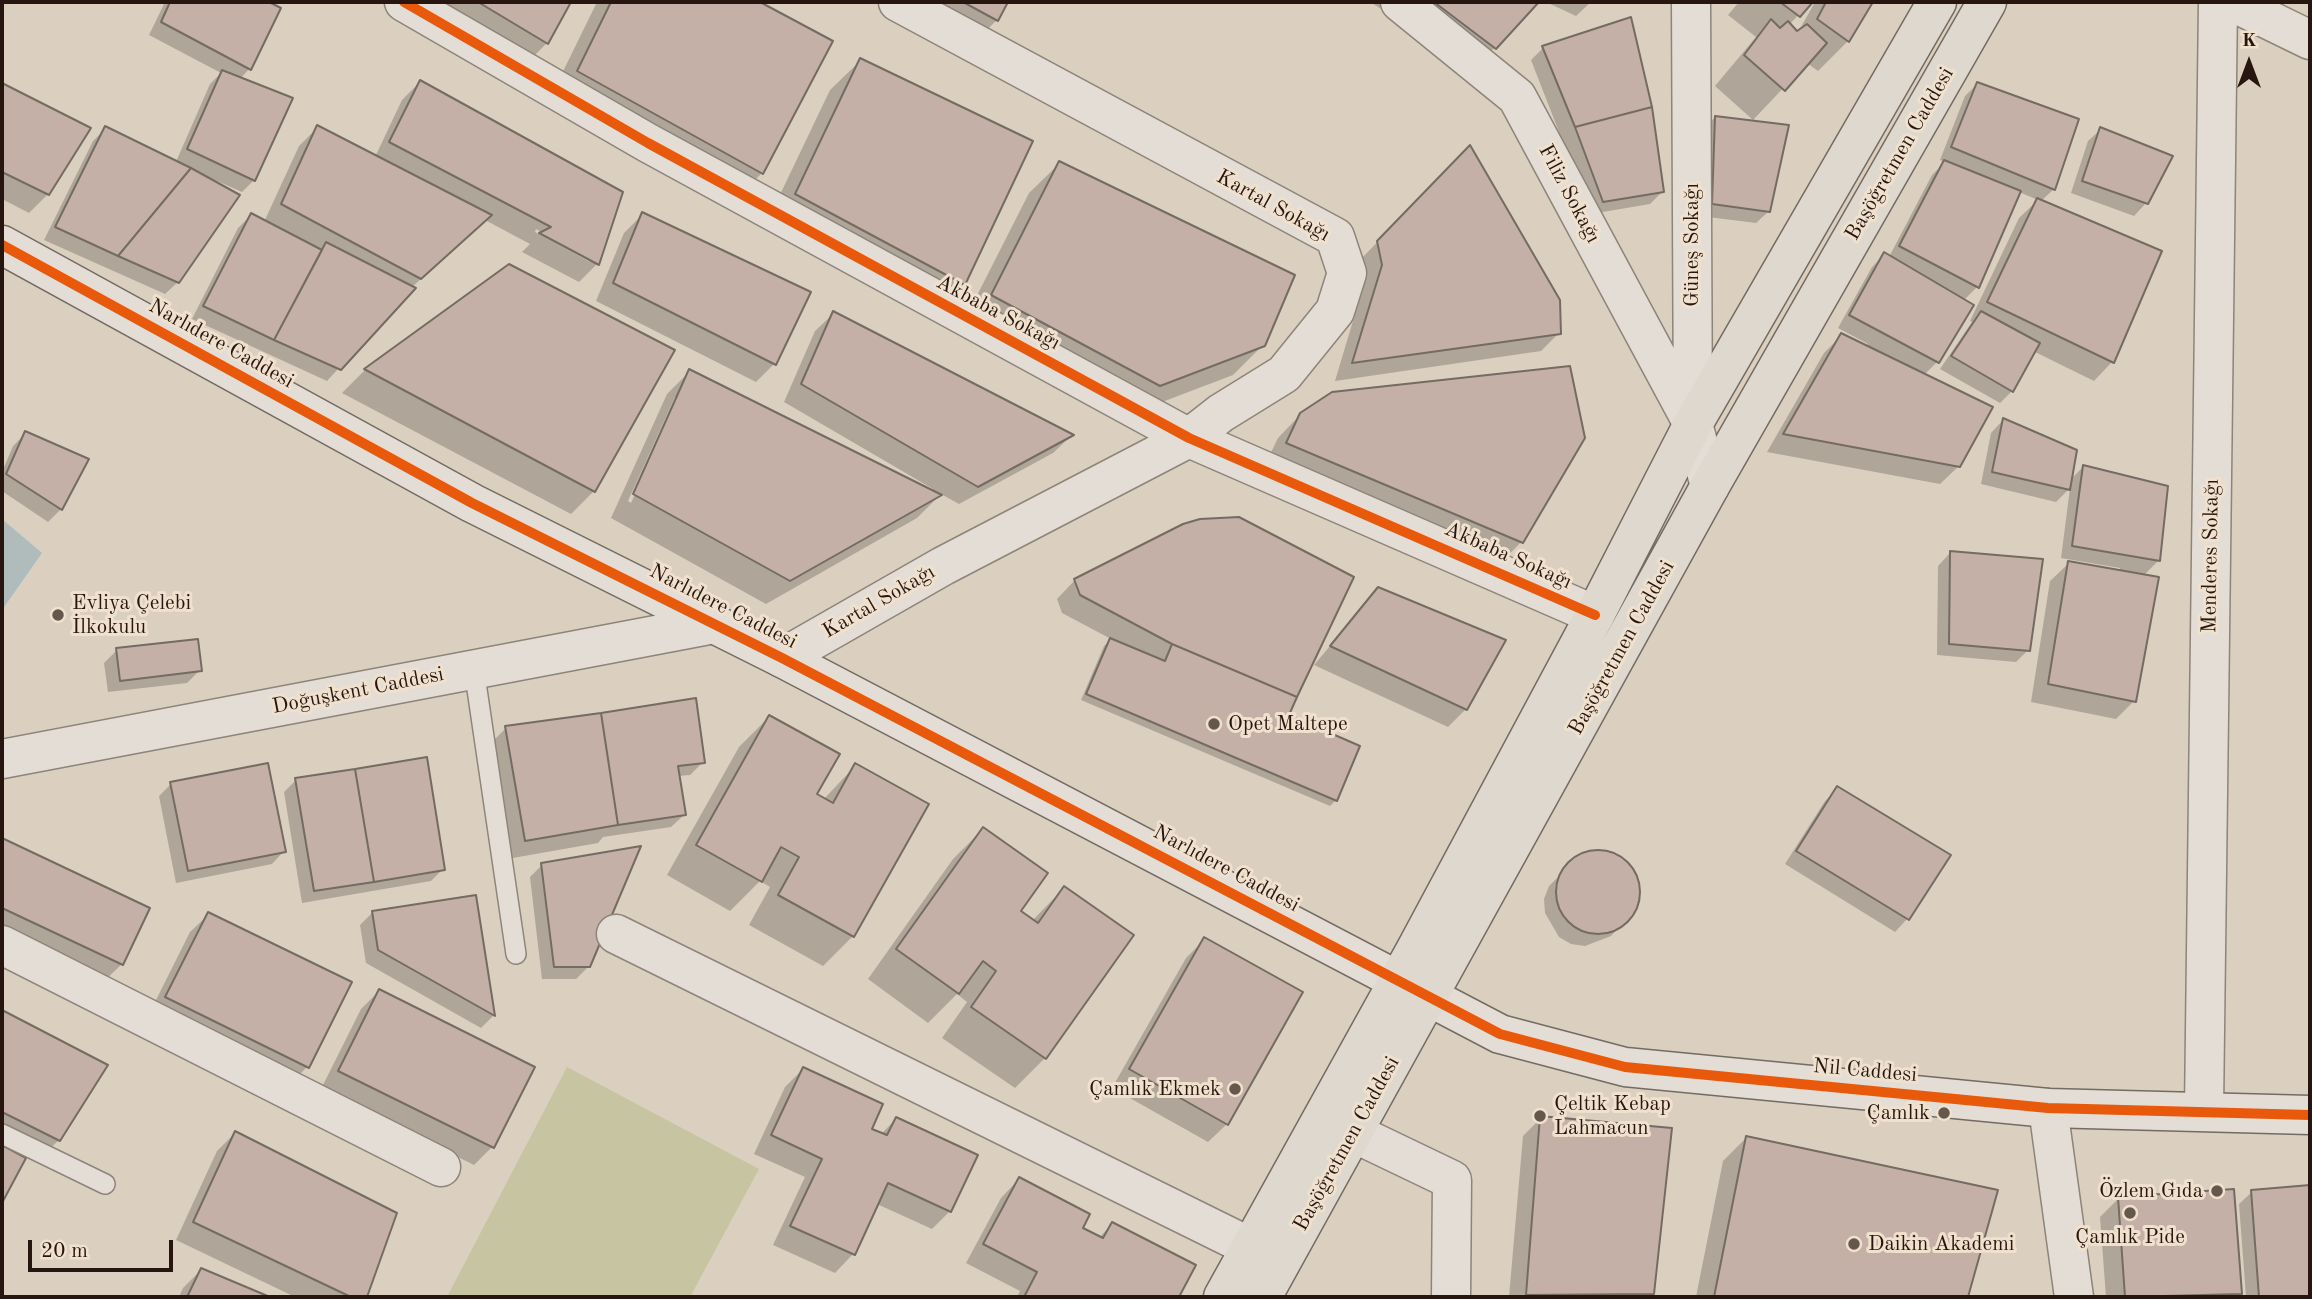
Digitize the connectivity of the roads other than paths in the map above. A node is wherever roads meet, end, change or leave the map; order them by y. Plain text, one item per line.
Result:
1 (404, 2) edge
2 (898, 2) edge
3 (1400, 2) edge
4 (1690, 2) edge
5 (1937, 2) edge
6 (1987, 2) edge
7 (2218, 2) edge
8 (2232, 2) edge
9 (2310, 40) edge
10 (2, 246) edge
11 (1693, 424) junction
12 (1189, 438) junction
13 (1710, 486) junction
14 (1595, 615) junction
15 (714, 624) junction
16 (782, 658) junction
17 (474, 669) junction
18 (2, 759) edge
19 (616, 934) dead end
20 (2, 945) edge
21 (516, 954) dead end
22 (1414, 989) junction
23 (2048, 1108) junction
24 (2204, 1110) junction
25 (2310, 1115) edge
26 (1354, 1133) junction
27 (2, 1134) edge
28 (441, 1167) dead end
29 (105, 1184) dead end
30 (1250, 1247) junction
31 (1223, 1297) edge
32 (1262, 1297) edge
33 (1451, 1297) edge
34 (2074, 1297) edge

1 - 12 street, Akbaba Sokağı
2 - 12 street, Kartal Sokağı
3 - 11 street, Filiz Sokağı
4 - 11 street, Güneş Sokağı
5 - 11 main road, Başöğretmen Caddesi
6 - 13 main road, Başöğretmen Caddesi
7 - 24 street, Menderes Sokağı
8 - 9 street
10 - 15 street, Narlıdere Caddesi
11 - 13 street, Güneş Sokağı
11 - 14 main road, Başöğretmen Caddesi
12 - 14 street, Akbaba Sokağı
12 - 16 street, Kartal Sokağı
13 - 22 main road, Başöğretmen Caddesi
14 - 22 main road, Başöğretmen Caddesi
15 - 16 street, Narlıdere Caddesi
15 - 17 street, Doğuşkent Caddesi
16 - 22 street, Narlıdere Caddesi
17 - 18 street, Doğuşkent Caddesi
17 - 21 lane
19 - 30 street
20 - 28 street
22 - 23 street, Nil Caddesi
22 - 26 main road, Başöğretmen Caddesi
22 - 30 main road, Başöğretmen Caddesi
23 - 24 street, Nil Caddesi
23 - 34 street
24 - 25 street, Nil Caddesi
26 - 32 main road, Başöğretmen Caddesi
26 - 33 street
27 - 29 lane
30 - 31 main road, Başöğretmen Caddesi

